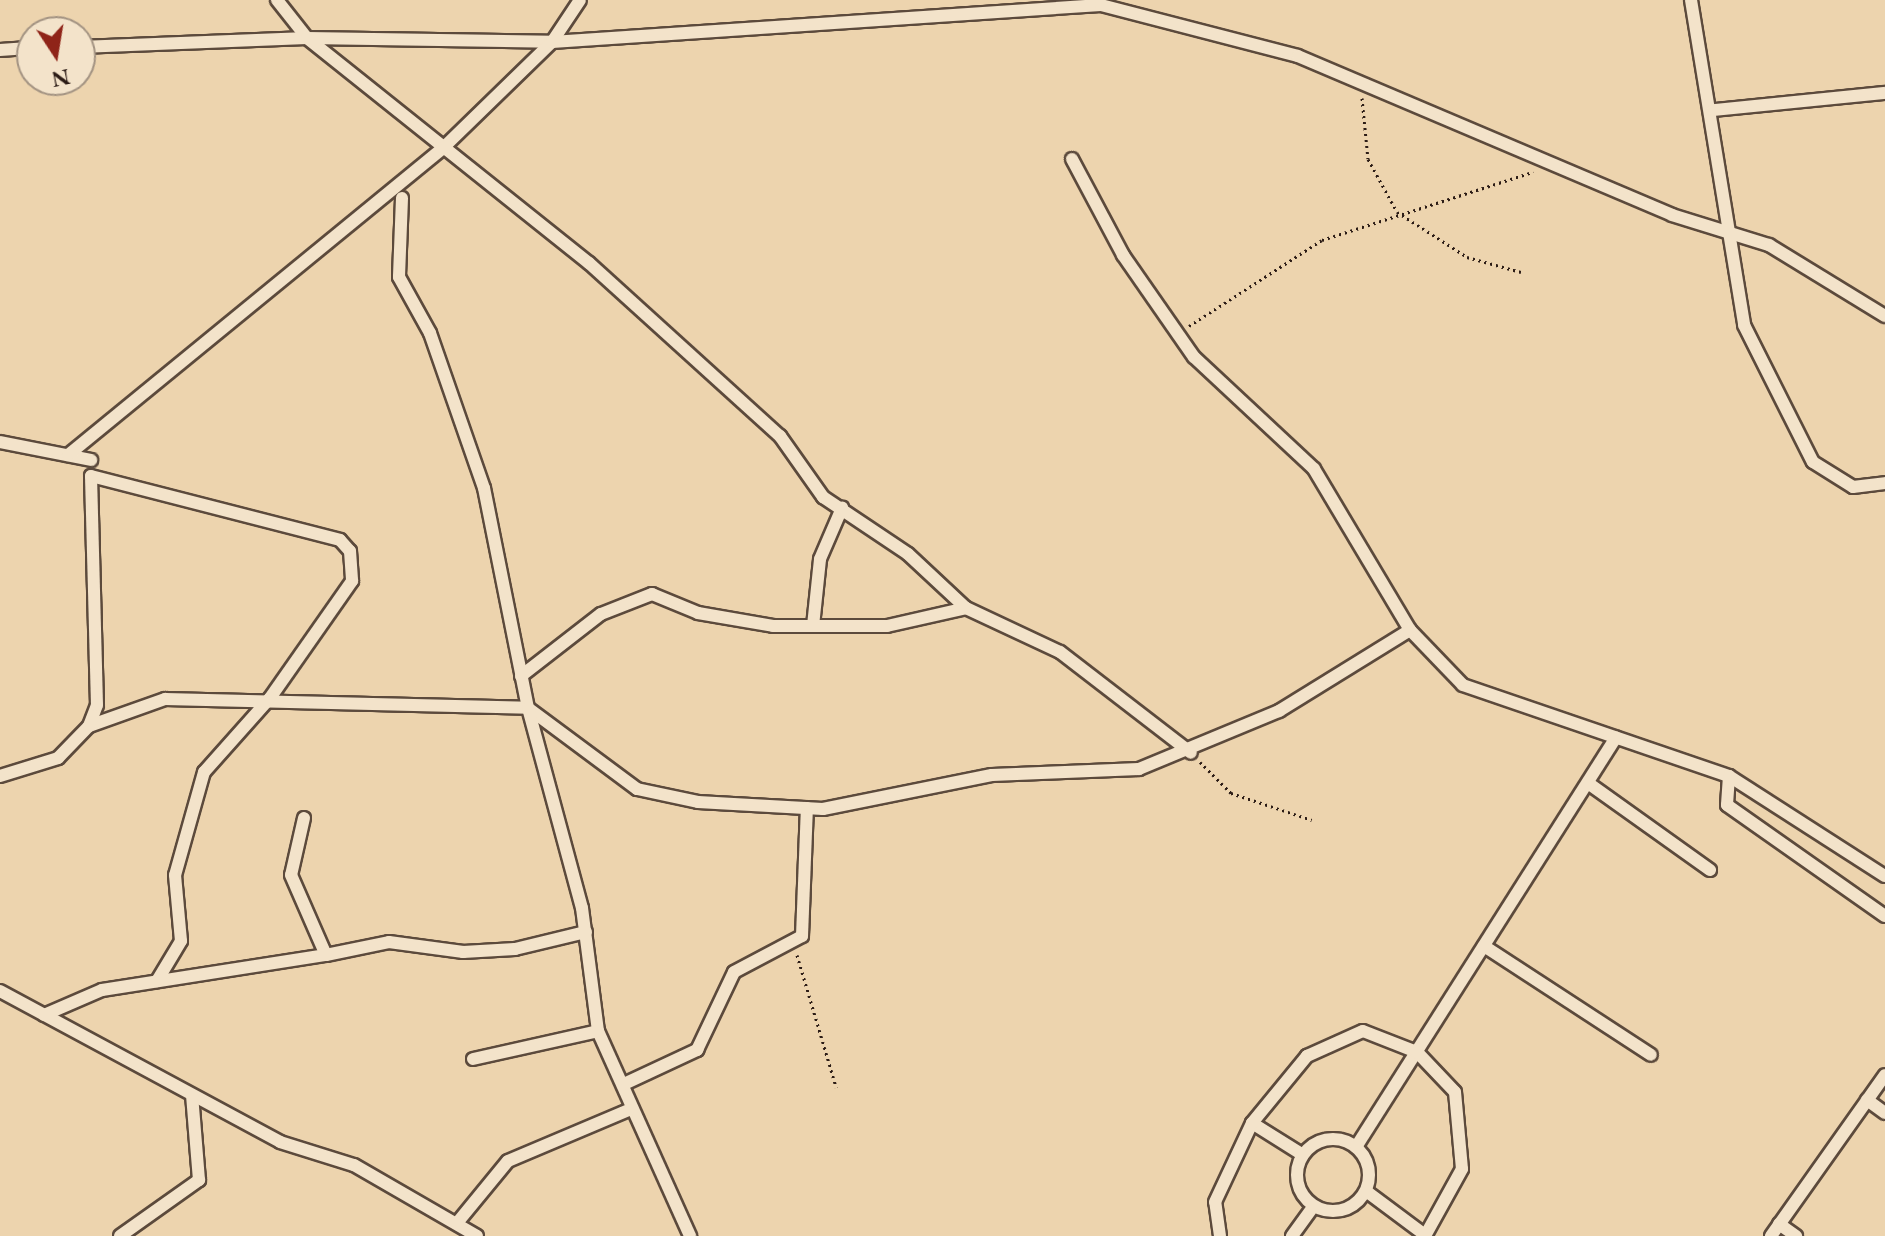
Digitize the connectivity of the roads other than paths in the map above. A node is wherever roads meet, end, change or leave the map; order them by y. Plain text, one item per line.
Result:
1 (277, 0) edge
2 (580, 0) edge
3 (1691, 0) edge
4 (986, 4) edge
5 (307, 38) junction
6 (552, 42) junction
7 (96, 46) edge
8 (1885, 93) edge
9 (1714, 110) junction
10 (443, 148) junction
11 (1072, 159) dead end
12 (402, 198) dead end
13 (1725, 228) junction
14 (1885, 316) edge
15 (0, 442) edge
16 (68, 455) junction
17 (91, 460) dead end
18 (1885, 483) edge
19 (842, 508) junction
20 (966, 608) junction
21 (813, 626) junction
22 (1410, 630) junction
23 (521, 676) junction
24 (270, 698) junction
25 (528, 708) junction
26 (89, 726) junction
27 (1616, 737) junction
28 (1191, 753) junction
29 (0, 776) edge
30 (1729, 776) junction
31 (1588, 783) junction
32 (807, 808) junction
33 (304, 818) dead end
34 (1710, 870) dead end
35 (1885, 876) edge
36 (1885, 916) edge
37 (586, 932) junction
38 (1484, 946) junction
39 (326, 955) junction
40 (157, 981) junction
41 (0, 991) edge
42 (44, 1015) junction
43 (598, 1031) junction
44 (1417, 1052) junction
45 (1651, 1055) dead end
46 (473, 1059) dead end
47 (1885, 1075) edge
48 (624, 1084) junction
49 (192, 1095) junction
50 (1867, 1100) junction
51 (629, 1110) junction
52 (1885, 1113) edge
53 (1252, 1123) junction
54 (1356, 1147) junction
55 (1303, 1155) junction
56 (1366, 1191) junction
57 (1314, 1206) junction
58 (457, 1223) junction
59 (1779, 1224) junction
60 (120, 1236) edge
61 (477, 1236) edge
62 (690, 1236) edge
63 (1220, 1236) edge
64 (1292, 1236) edge
65 (1425, 1236) edge
66 (1771, 1236) edge
67 (1796, 1236) edge

1 - 5 street
2 - 6 street
3 - 9 street
4 - 6 street
4 - 13 street
5 - 6 street
5 - 7 street
5 - 10 street
6 - 10 street
8 - 9 street
9 - 13 street
10 - 16 street
10 - 19 street
11 - 22 street
12 - 23 street
13 - 14 street
13 - 18 street
15 - 16 street
16 - 17 street
19 - 20 street
19 - 21 street
20 - 21 street
20 - 28 street
21 - 23 street
22 - 27 street
22 - 28 street
23 - 25 street
24 - 25 street
24 - 26 street
24 - 26 street
24 - 40 street
25 - 32 street
25 - 37 street
26 - 29 street
27 - 30 street
27 - 31 street
28 - 32 street
30 - 35 street
30 - 36 street
31 - 34 street
31 - 38 street
32 - 48 street
33 - 39 street
37 - 39 street
37 - 43 street
38 - 44 street
38 - 45 street
39 - 40 street
40 - 42 street
41 - 42 street
42 - 49 street
43 - 46 street
43 - 48 street
44 - 53 street
44 - 54 street
44 - 65 street
47 - 50 street
48 - 51 street
49 - 58 street
49 - 60 street
50 - 52 street
50 - 59 street
51 - 58 street
51 - 62 street
53 - 55 street
53 - 63 street
54 - 55 street
54 - 56 street
55 - 57 street
56 - 57 street
56 - 65 street
57 - 64 street
58 - 61 street
59 - 66 street
59 - 67 street

